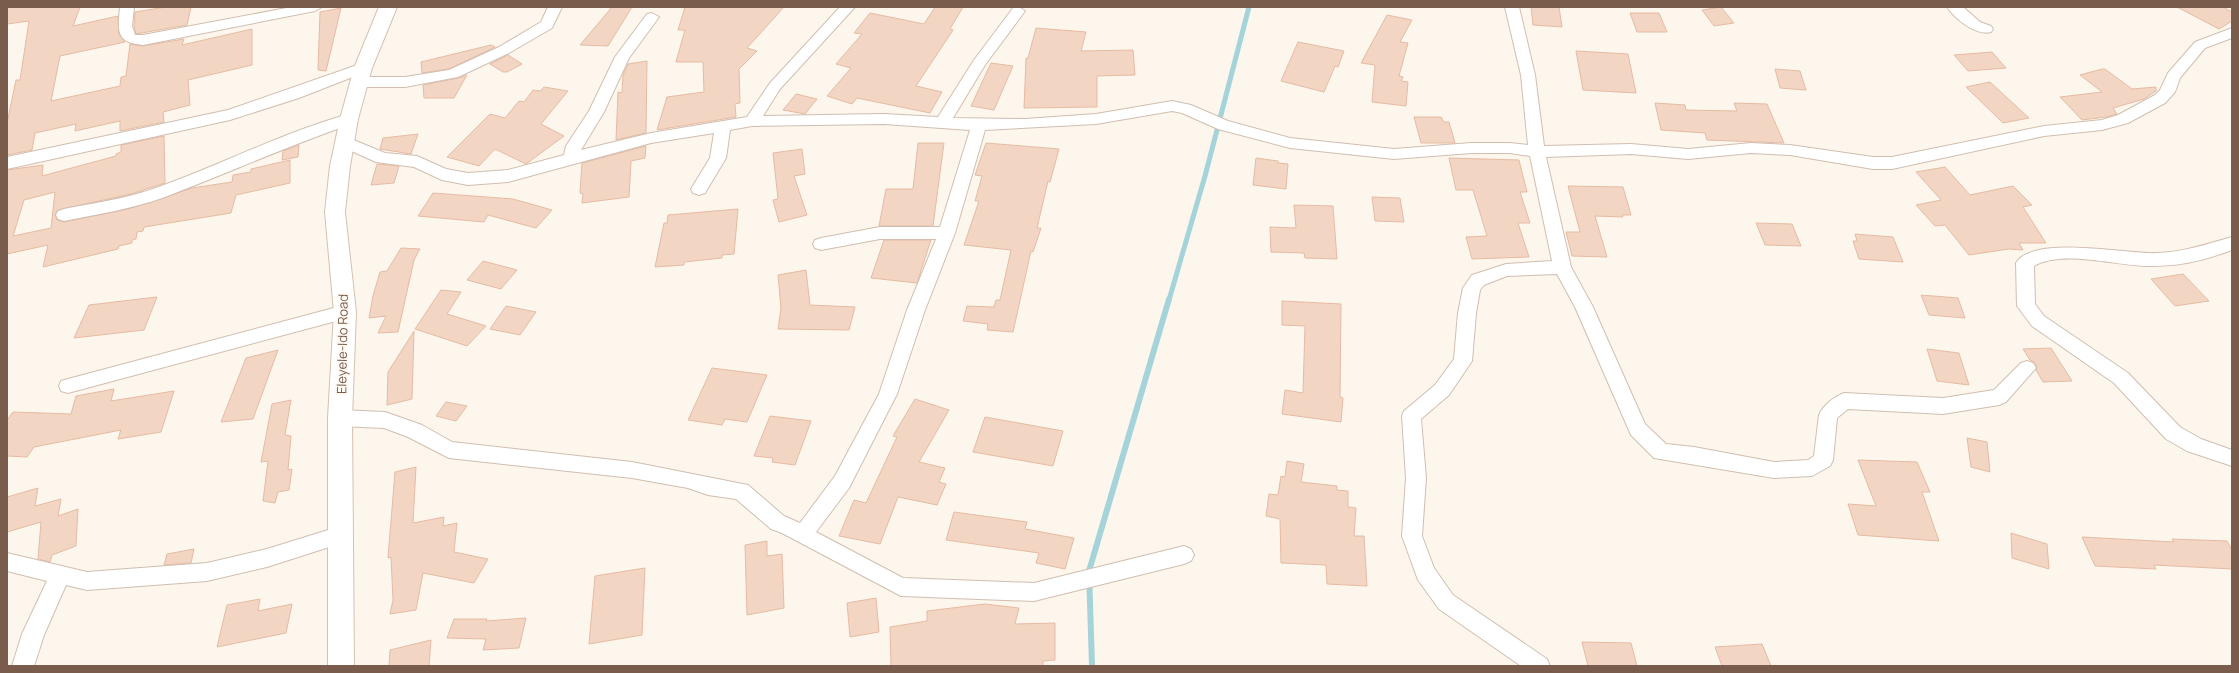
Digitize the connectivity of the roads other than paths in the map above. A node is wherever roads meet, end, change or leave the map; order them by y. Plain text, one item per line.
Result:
1 (127, 7) edge
2 (315, 7) edge
3 (388, 7) edge
4 (555, 7) edge
5 (848, 7) edge
6 (1512, 7) edge
7 (1954, 7) edge
8 (1018, 11) dead end
9 (652, 17) dead end
10 (1986, 29) dead end
11 (2232, 33) edge
12 (2211, 40) junction
13 (2232, 49) edge
14 (361, 75) junction
15 (349, 119) junction
16 (752, 121) junction
17 (942, 123) junction
18 (979, 125) junction
19 (723, 127) junction
20 (344, 141) junction
21 (1537, 152) junction
22 (571, 158) junction
23 (7, 163) edge
24 (699, 190) dead end
25 (64, 215) dead end
26 (947, 233) junction
27 (2232, 243) edge
28 (821, 244) dead end
29 (1562, 268) junction
30 (345, 312) junction
31 (2027, 368) dead end
32 (68, 386) dead end
33 (340, 418) junction
34 (2232, 458) edge
35 (341, 535) junction
36 (802, 535) junction
37 (1184, 555) dead end
38 (7, 562) edge
39 (61, 574) junction
40 (23, 666) edge
41 (341, 666) edge
42 (1539, 666) edge

1 - 2 street
3 - 14 main road, Eleyele-Ido Road
4 - 14 street
5 - 16 street
6 - 21 street
7 - 10 street
8 - 17 street
9 - 22 street
11 - 12 street
12 - 13 street
12 - 21 street
14 - 15 main road, Eleyele-Ido Road
14 - 23 street
15 - 20 main road, Eleyele-Ido Road
15 - 25 street
16 - 17 street
16 - 19 street
17 - 18 street
18 - 21 street
18 - 26 street
19 - 22 street
19 - 24 street
20 - 22 street
20 - 30 main road, Eleyele-Ido Road
21 - 29 street
26 - 28 street
26 - 36 street
27 - 34 street
29 - 31 street
29 - 42 street
30 - 32 street
30 - 33 main road, Eleyele-Ido Road
33 - 35 main road, Eleyele-Ido Road
33 - 36 street
35 - 39 street
35 - 41 main road, Eleyele-Ido Road
36 - 37 street
38 - 39 street
39 - 40 street

